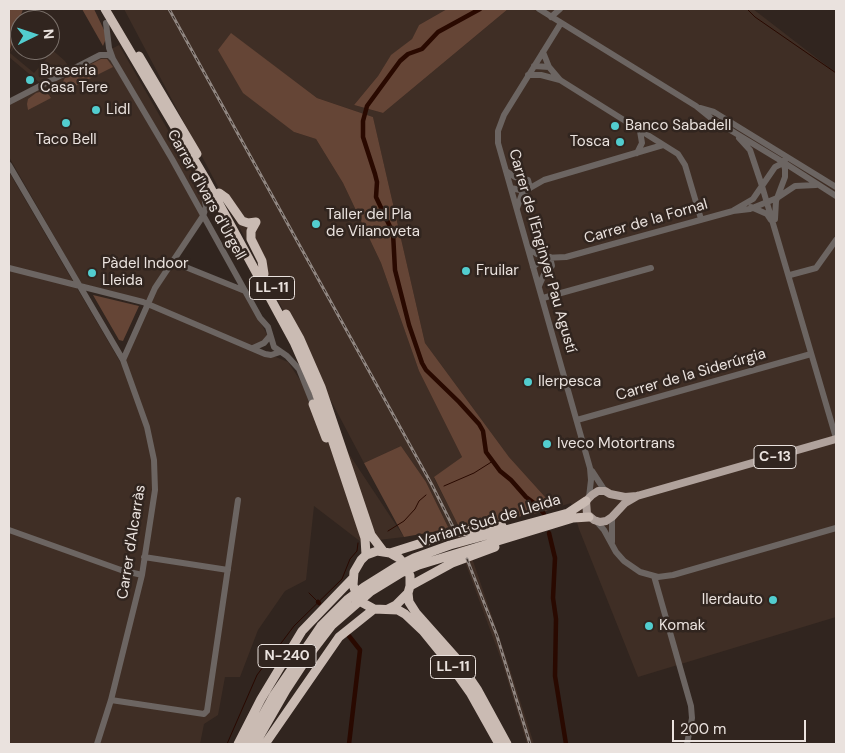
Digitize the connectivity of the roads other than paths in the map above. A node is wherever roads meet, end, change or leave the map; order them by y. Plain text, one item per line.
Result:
1 (99, 9) edge
2 (105, 9) edge
3 (112, 9) edge
4 (539, 9) edge
5 (560, 9) edge
6 (551, 17) junction
7 (106, 23) joint
8 (560, 23) junction
9 (108, 40) junction
10 (543, 52) junction
11 (100, 55) junction
12 (113, 59) junction
13 (534, 66) junction
14 (549, 67) junction
15 (528, 75) junction
16 (541, 75) junction
17 (560, 80) junction
18 (9, 102) edge
19 (696, 106) junction
20 (640, 131) junction
21 (736, 134) junction
22 (663, 145) junction
23 (779, 152) junction
24 (637, 153) junction
25 (793, 161) junction
26 (783, 162) junction
27 (9, 165) edge
28 (506, 171) junction
29 (769, 175) junction
30 (528, 180) junction
31 (544, 180) junction
32 (782, 182) junction
33 (817, 185) junction
34 (762, 186) junction
35 (836, 187) edge
36 (510, 188) junction
37 (530, 188) junction
38 (203, 191) dead end
39 (219, 192) junction
40 (836, 196) edge
41 (777, 198) junction
42 (749, 201) junction
43 (767, 202) junction
44 (751, 208) junction
45 (516, 210) junction
46 (733, 211) junction
47 (203, 216) junction
48 (701, 219) junction
49 (776, 230) junction
50 (836, 240) edge
51 (528, 248) junction
52 (550, 257) junction
53 (566, 257) junction
54 (173, 262) junction
55 (552, 266) junction
56 (533, 267) junction
57 (9, 268) edge
58 (651, 268) dead end
59 (264, 274) junction
60 (790, 275) junction
61 (539, 286) junction
62 (81, 287) junction
63 (245, 291) junction
64 (543, 298) junction
65 (147, 304) junction
66 (270, 336) junction
67 (253, 348) junction
68 (280, 352) junction
69 (811, 354) junction
70 (123, 360) junction
71 (313, 404) joint
72 (577, 420) junction
73 (836, 436) edge
74 (590, 468) junction
75 (608, 492) junction
76 (637, 496) junction
77 (588, 499) junction
78 (238, 500) dead end
79 (352, 501) junction
80 (614, 515) junction
81 (593, 519) junction
82 (543, 524) junction
83 (836, 528) edge
84 (9, 530) edge
85 (614, 548) junction
86 (387, 552) junction
87 (366, 555) junction
88 (144, 557) junction
89 (416, 562) junction
90 (228, 570) junction
91 (142, 575) junction
92 (654, 576) junction
93 (352, 579) junction
94 (409, 590) junction
95 (351, 602) junction
96 (374, 609) junction
97 (388, 609) junction
98 (111, 700) junction
99 (97, 744) edge
100 (238, 744) edge
101 (247, 744) edge
102 (255, 744) edge
103 (265, 744) edge
104 (499, 744) edge
105 (507, 744) edge
106 (687, 744) edge

1 - 7 highway
2 - 79 highway, LL-11
3 - 39 highway, LL-11
4 - 6 street
5 - 6 street
6 - 8 street
7 - 9 street, Carrer d'Ivars d'Urgell
8 - 10 street, Carrer de l'Enginyer Pau Agustí
8 - 19 street
9 - 11 street
9 - 12 street, Carrer d'Ivars d'Urgell
10 - 13 street, Carrer de l'Enginyer Pau Agustí
10 - 14 street
11 - 12 street
11 - 18 street
12 - 47 street, Carrer d'Ivars d'Urgell
13 - 14 street
13 - 15 street, Carrer de l'Enginyer Pau Agustí
13 - 16 street
14 - 17 street
15 - 16 street
15 - 28 street, Carrer de l'Enginyer Pau Agustí
16 - 17 street
17 - 20 street
19 - 21 street
19 - 23 street
20 - 22 street
20 - 24 street
21 - 26 street
21 - 34 street
22 - 24 street
22 - 48 street
23 - 25 street
23 - 26 street
24 - 31 street
25 - 26 street
25 - 35 street
26 - 29 street, Carrer de la Fornal
26 - 32 street
26 - 33 street
27 - 62 street, Carrer d'Alcarràs
28 - 30 street
28 - 36 street, Carrer de l'Enginyer Pau Agustí
29 - 32 street
29 - 34 street, Carrer de la Fornal
30 - 31 street
30 - 36 street
30 - 37 street
31 - 37 street
32 - 41 street
33 - 40 street
33 - 41 street, Carrer de la Fornal
34 - 42 street, Carrer de la Fornal
34 - 43 street
36 - 37 street
36 - 45 street, Carrer de l'Enginyer Pau Agustí
37 - 45 street
38 - 47 street
39 - 59 highway, LL-11
39 - 59 highway
41 - 43 street, Carrer de la Fornal
41 - 49 street
42 - 44 street
42 - 46 street, Carrer de la Fornal
43 - 44 street, Carrer de la Fornal
43 - 49 street
44 - 46 street, Carrer de la Fornal
44 - 49 street
45 - 51 street, Carrer de l'Enginyer Pau Agustí
46 - 48 street, Carrer de la Fornal
47 - 54 street
47 - 63 street, Carrer d'Ivars d'Urgell
48 - 53 street, Carrer de la Fornal
49 - 60 street
50 - 60 street
51 - 52 street, Carrer de la Fornal
51 - 56 street, Carrer de l'Enginyer Pau Agustí
52 - 53 street, Carrer de la Fornal
52 - 55 street
52 - 56 street
53 - 55 street, Carrer de la Fornal
54 - 63 street
54 - 65 street
55 - 56 street, Carrer de la Fornal
55 - 61 street, Carrer de la Fornal
56 - 61 street, Carrer de l'Enginyer Pau Agustí
57 - 62 street
58 - 64 street
59 - 86 highway, LL-11
60 - 69 street
61 - 64 street, Carrer de l'Enginyer Pau Agustí
62 - 65 street
62 - 70 street, Carrer d'Alcarràs
63 - 66 street, Carrer d'Ivars d'Urgell
64 - 72 street, Carrer de l'Enginyer Pau Agustí
65 - 67 street
65 - 70 street
66 - 67 street
66 - 68 street, Carrer d'Ivars d'Urgell
67 - 68 street
68 - 71 street, Carrer d'Ivars d'Urgell
69 - 72 street, Carrer de la Siderúrgia
69 - 73 street
70 - 88 street, Carrer d'Alcarràs
71 - 79 highway
72 - 74 street, Carrer de l'Enginyer Pau Agustí
73 - 76 main road, C-13
74 - 75 street, Carrer de l'Enginyer Pau Agustí
74 - 77 street, Carrer de l'Enginyer Pau Agustí
75 - 76 main road, C-13
75 - 77 main road, C-13
75 - 80 main road
76 - 80 main road, C-13
77 - 81 main road
77 - 82 highway, Variant Sud de Lleida / N-240
78 - 90 street
79 - 87 highway, LL-11
80 - 81 main road, C-13
80 - 85 street
81 - 82 highway, Variant Sud de Lleida / N-240
81 - 85 street
82 - 86 highway, N-240
82 - 89 highway, Variant Sud de Lleida / N-240
82 - 89 highway, Variant Sud de Lleida / N-240
82 - 94 highway, N-240
83 - 92 street
84 - 91 street
85 - 92 street
86 - 87 highway
86 - 94 highway, LL-11
87 - 93 highway
88 - 90 street
88 - 91 street, Carrer d'Alcarràs
89 - 95 highway, Variant Sud de Lleida / N-240
90 - 98 street
91 - 98 street, Carrer d'Alcarràs
92 - 106 street
93 - 96 highway
93 - 100 highway, N-240
94 - 97 highway
94 - 105 highway, LL-11
95 - 101 highway, N-240
95 - 102 highway, N-240
96 - 97 highway, LL-11
96 - 103 highway, N-240
97 - 104 highway, LL-11
98 - 99 street, Carrer d'Alcarràs

